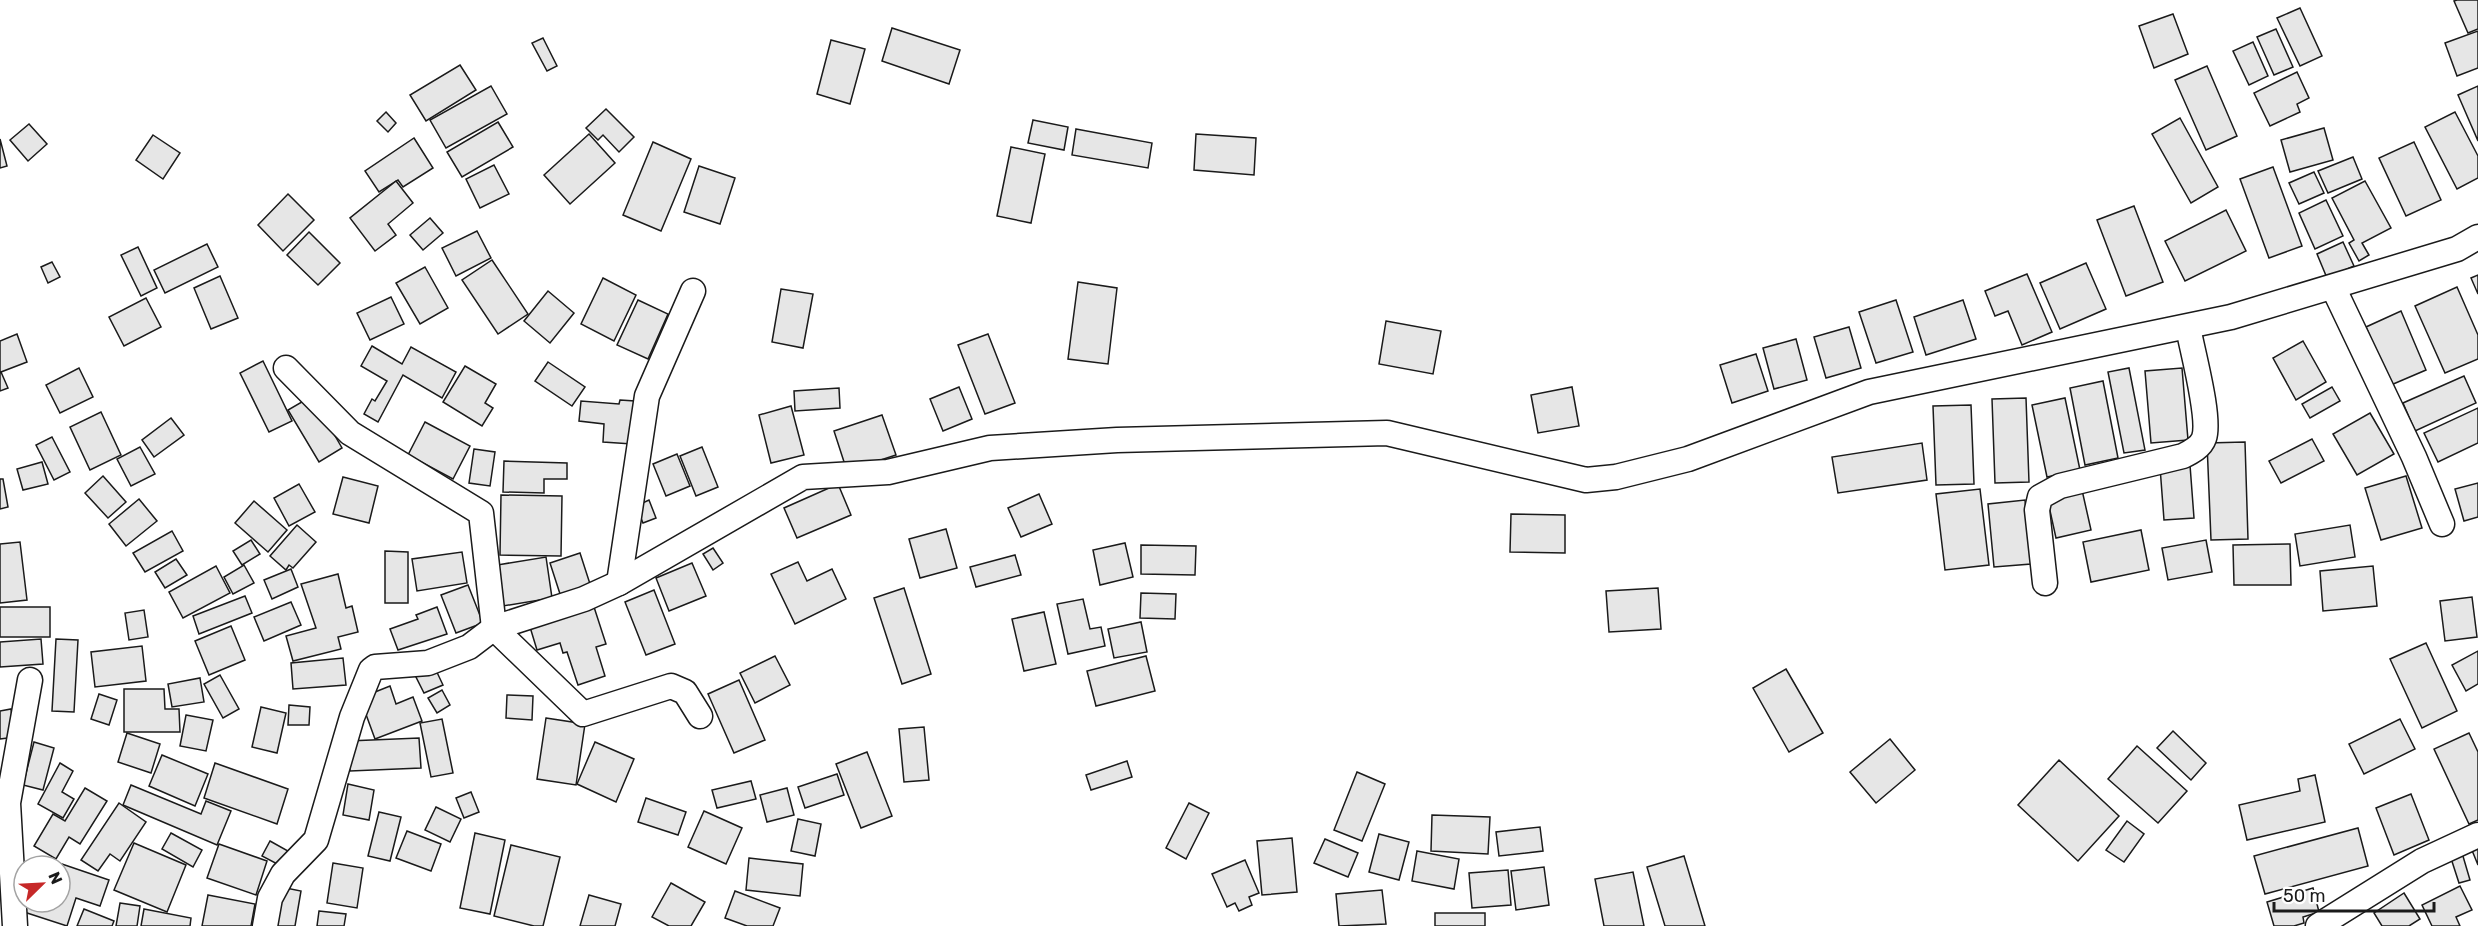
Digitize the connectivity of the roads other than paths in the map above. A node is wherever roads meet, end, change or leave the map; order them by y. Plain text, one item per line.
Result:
1 (2478, 237) edge
2 (2333, 287) junction
3 (693, 291) dead end
4 (2188, 327) junction
5 (286, 368) dead end
6 (2442, 524) dead end
7 (619, 583) junction
8 (2045, 583) dead end
9 (494, 628) junction
10 (30, 680) dead end
11 (700, 716) dead end
12 (2478, 835) edge
13 (15, 926) edge
14 (265, 926) edge
15 (2318, 926) edge

1 - 2 street
2 - 4 street
2 - 6 street
3 - 7 street
4 - 7 street
4 - 8 street
5 - 9 street
7 - 9 street
9 - 11 street
9 - 14 street
10 - 13 street
12 - 15 street

